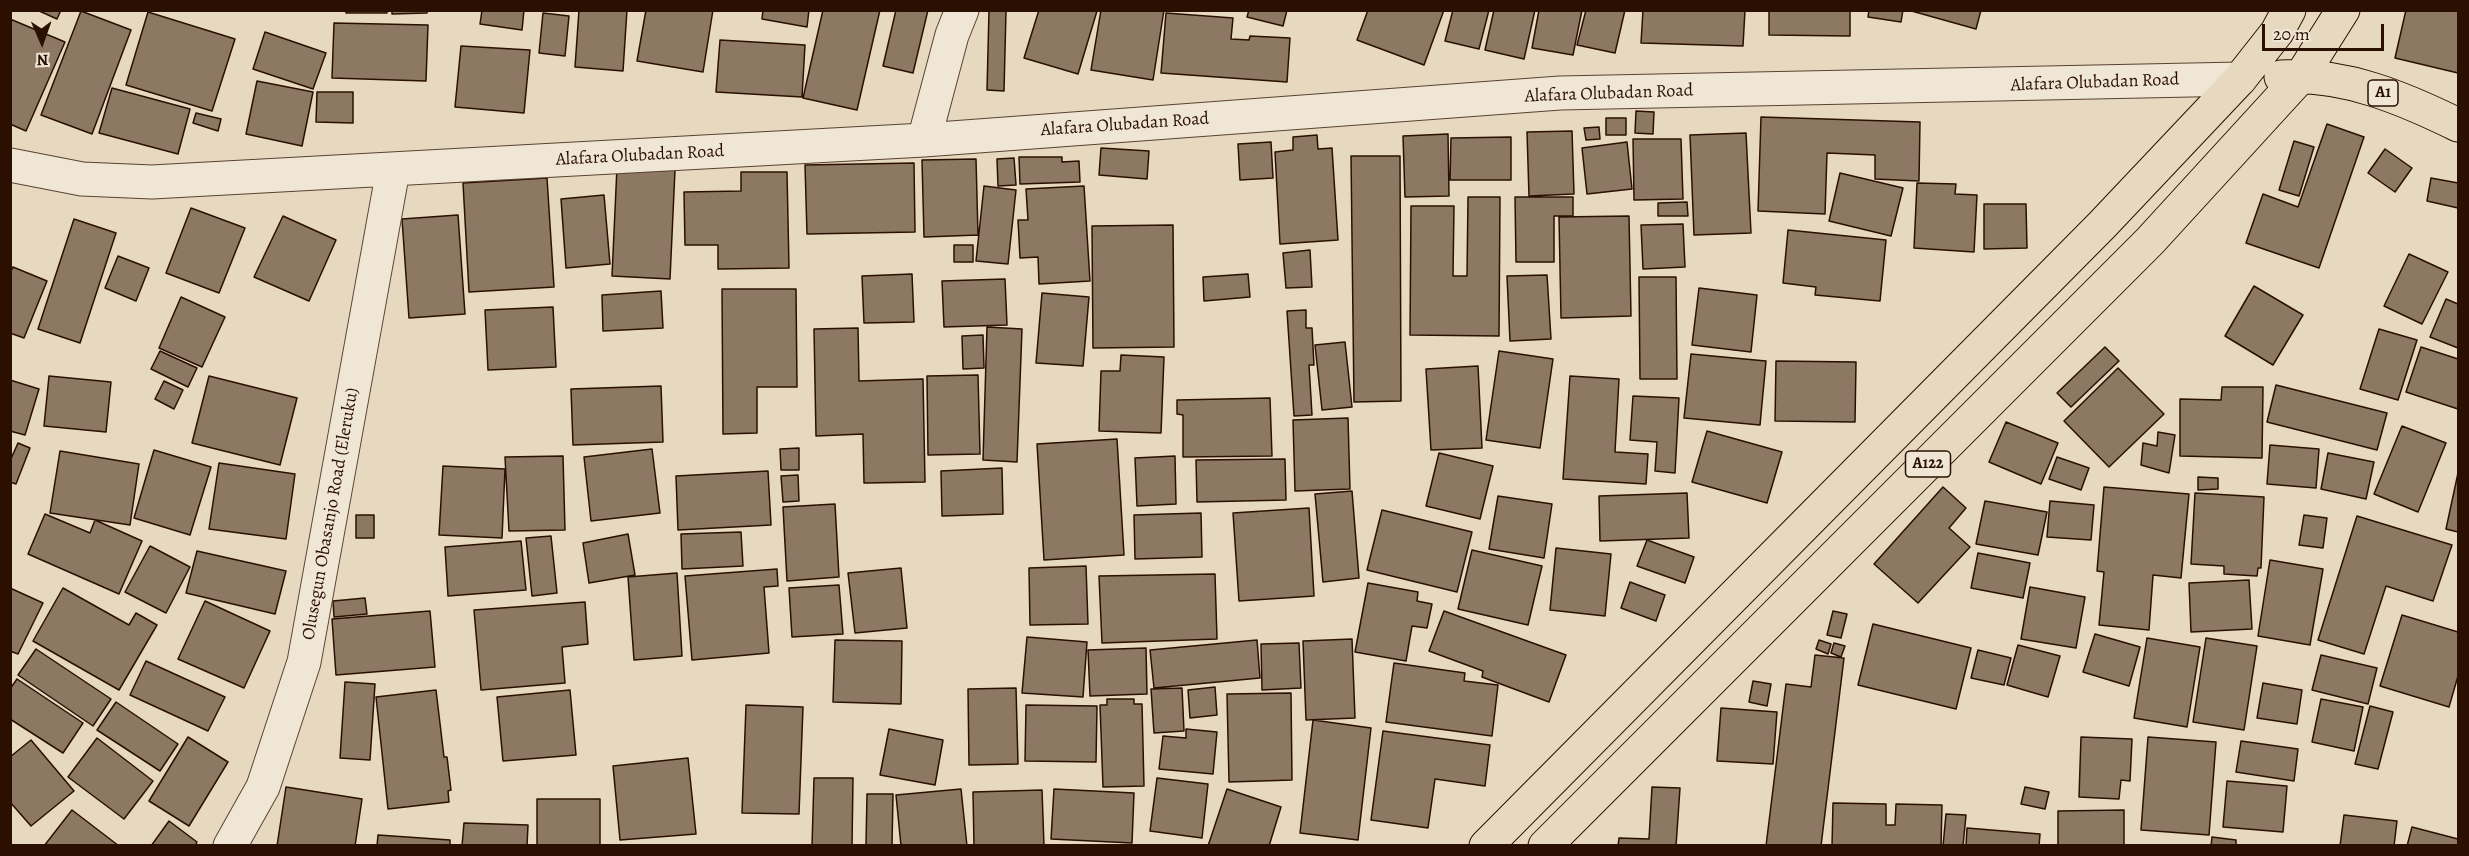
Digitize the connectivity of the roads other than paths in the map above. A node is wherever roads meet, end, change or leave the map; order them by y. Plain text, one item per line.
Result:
1 (962, 10) edge
2 (2289, 10) edge
3 (2343, 10) edge
4 (2302, 75) junction
5 (2241, 79) junction
6 (2458, 125) edge
7 (924, 140) junction
8 (10, 165) edge
9 (393, 170) junction
10 (1683, 646) junction
11 (1717, 675) junction
12 (230, 846) edge
13 (1486, 846) edge
14 (1545, 846) edge

1 - 7 street
2 - 5 highway
3 - 4 highway
4 - 5 highway, A1
4 - 6 highway, A1
4 - 11 highway, A122
5 - 7 street, Alafara Olubadan Road
5 - 10 highway, A122
7 - 9 street, Alafara Olubadan Road
8 - 9 street, Alafara Olubadan Road
9 - 12 street, Olusegun Obasanjo Road (Eleruku)
10 - 11 highway
10 - 13 highway, A122
11 - 14 highway, A122

